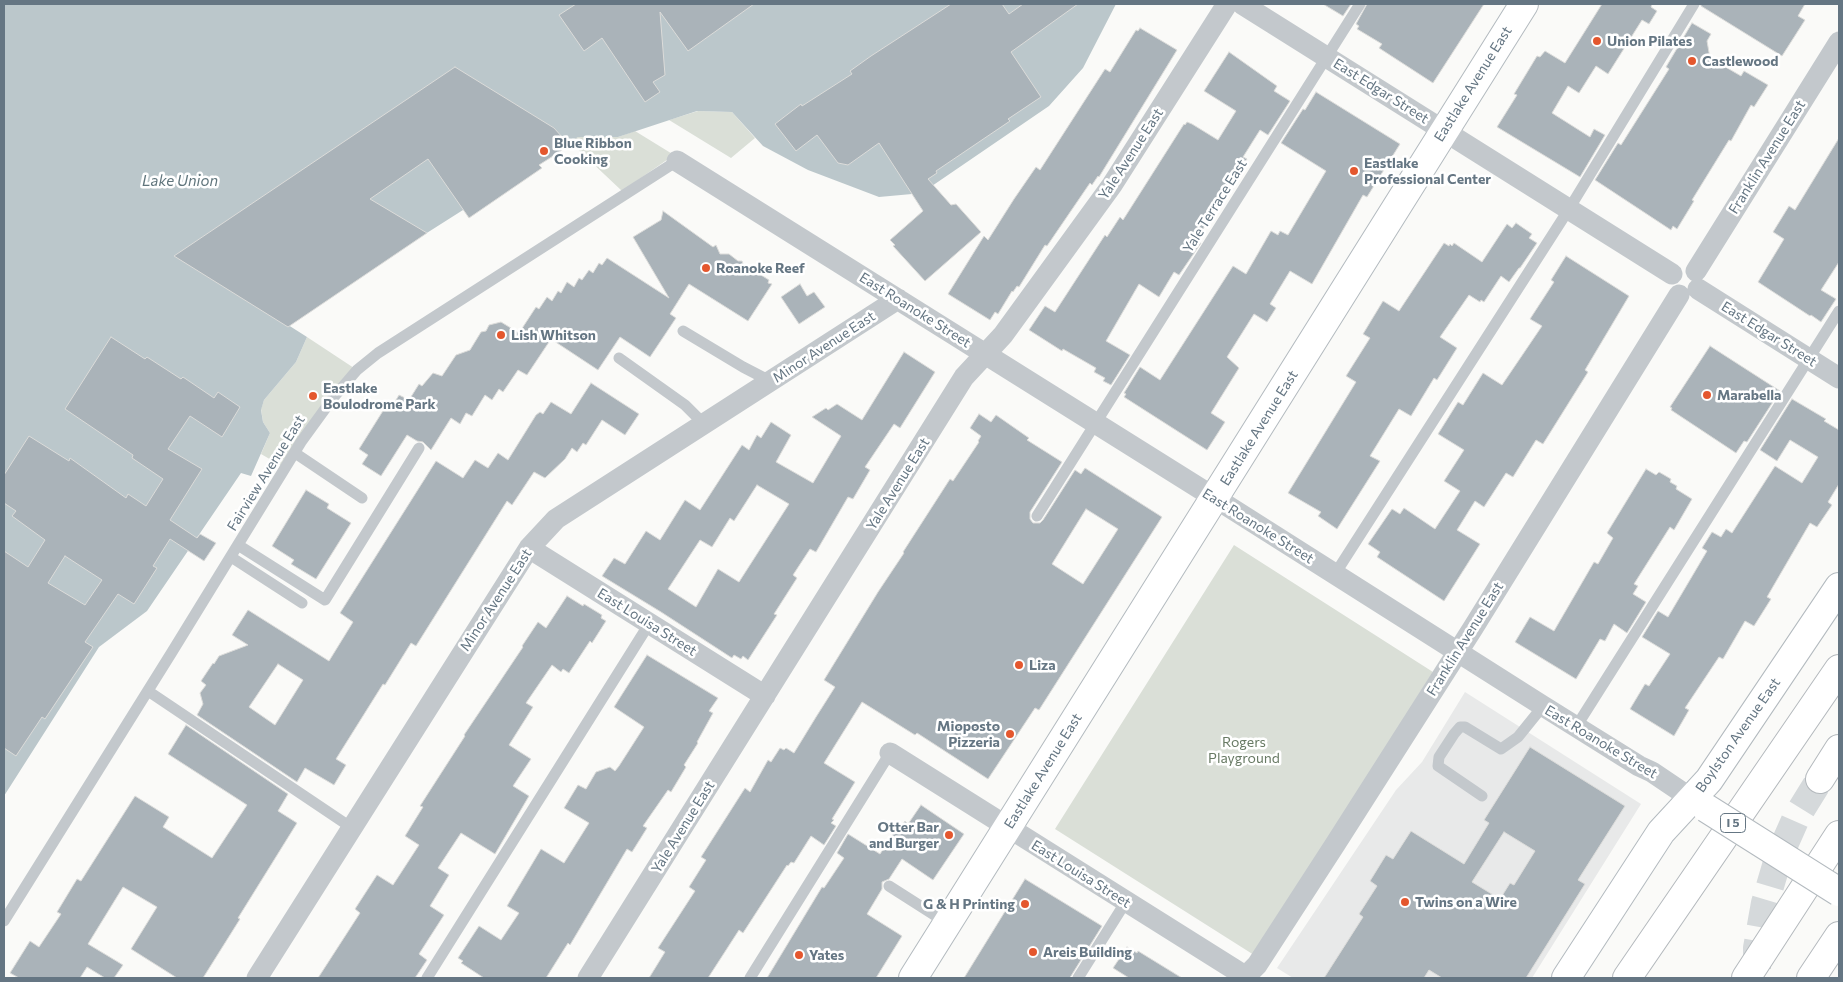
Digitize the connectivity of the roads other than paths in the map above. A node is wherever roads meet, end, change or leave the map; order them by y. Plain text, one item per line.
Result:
1 (1227, 4) edge
2 (1242, 4) edge
3 (1360, 4) edge
4 (1524, 4) edge
5 (1694, 4) edge
6 (1839, 42) edge
7 (1327, 57) junction
8 (1444, 130) junction
9 (677, 161) joint
10 (1569, 209) junction
11 (1691, 285) junction
12 (898, 299) junction
13 (1839, 311) edge
14 (683, 331) dead end
15 (986, 355) junction
16 (619, 358) dead end
17 (1808, 359) junction
18 (1839, 378) edge
19 (770, 381) junction
20 (704, 424) junction
21 (1096, 424) junction
22 (420, 448) dead end
23 (294, 453) junction
24 (362, 498) dead end
25 (1215, 498) junction
26 (1038, 516) dead end
27 (238, 545) junction
28 (529, 548) junction
29 (231, 557) junction
30 (1334, 574) junction
31 (1839, 587) edge
32 (302, 603) dead end
33 (649, 624) junction
34 (1457, 652) junction
35 (1839, 669) edge
36 (148, 691) junction
37 (764, 696) junction
38 (1543, 706) junction
39 (1576, 727) junction
40 (1839, 749) edge
41 (890, 753) joint
42 (1820, 779) tunnel mouth
43 (1482, 796) dead end
44 (1699, 804) junction
45 (352, 828) junction
46 (1008, 828) junction
47 (1839, 835) edge
48 (889, 886) dead end
49 (1839, 892) edge
50 (1125, 903) junction
51 (4, 921) edge
52 (947, 923) junction
53 (1839, 936) edge
54 (257, 978) edge
55 (426, 978) edge
56 (588, 978) edge
57 (750, 978) edge
58 (912, 978) edge
59 (1078, 978) edge
60 (1246, 978) edge
61 (1566, 978) edge
62 (1627, 978) edge
63 (1746, 978) edge
64 (1812, 978) edge

1 - 15 street, Yale Avenue East
2 - 7 street, East Edgar Street
3 - 7 lane, Yale Terrace East
4 - 8 main road, Eastlake Avenue East
5 - 10 lane
6 - 11 street, Franklin Avenue East
7 - 8 street, East Edgar Street
7 - 21 lane, Yale Terrace East
8 - 10 street, East Edgar Street
8 - 25 main road, Eastlake Avenue East
9 - 12 street, East Roanoke Street
9 - 23 lane, Fairview Avenue East
10 - 11 street, East Edgar Street
10 - 30 lane
11 - 17 street, East Edgar Street
11 - 34 street, Franklin Avenue East
12 - 15 street, East Roanoke Street
12 - 19 street, Minor Avenue East
13 - 17 lane
14 - 19 lane
15 - 21 street, East Roanoke Street
15 - 37 street, Yale Avenue East
16 - 20 lane
17 - 18 street, East Edgar Street
17 - 39 lane
19 - 20 street, Minor Avenue East
20 - 28 street, Minor Avenue East
21 - 25 street, East Roanoke Street
21 - 26 lane, Yale Terrace East
22 - 27 lane
23 - 24 lane
23 - 27 lane, Fairview Avenue East
25 - 30 street, East Roanoke Street
25 - 46 main road, Eastlake Avenue East
27 - 29 lane, Fairview Avenue East
28 - 33 street, East Louisa Street
28 - 45 street, Minor Avenue East
29 - 32 lane
29 - 36 lane, Fairview Avenue East
30 - 34 street, East Roanoke Street
31 - 44 main road, Boylston Avenue East
33 - 37 street, East Louisa Street
33 - 55 lane
34 - 38 street, East Roanoke Street
34 - 60 street, Franklin Avenue East
35 - 62 main road, I 5
36 - 45 lane
36 - 51 lane, Fairview Avenue East
37 - 56 street, Yale Avenue East
38 - 39 street, East Roanoke Street
38 - 43 lane
39 - 44 street, East Roanoke Street
40 - 42 main road
41 - 46 street, East Louisa Street
41 - 57 lane
44 - 49 main road, East Roanoke Street, bridge
44 - 61 main road, Boylston Avenue East
45 - 54 street, Minor Avenue East
46 - 50 street, East Louisa Street
46 - 52 main road, Eastlake Avenue East
47 - 63 main road
48 - 52 lane
50 - 59 lane
50 - 60 street, East Louisa Street
52 - 58 main road, Eastlake Avenue East
53 - 64 main road

